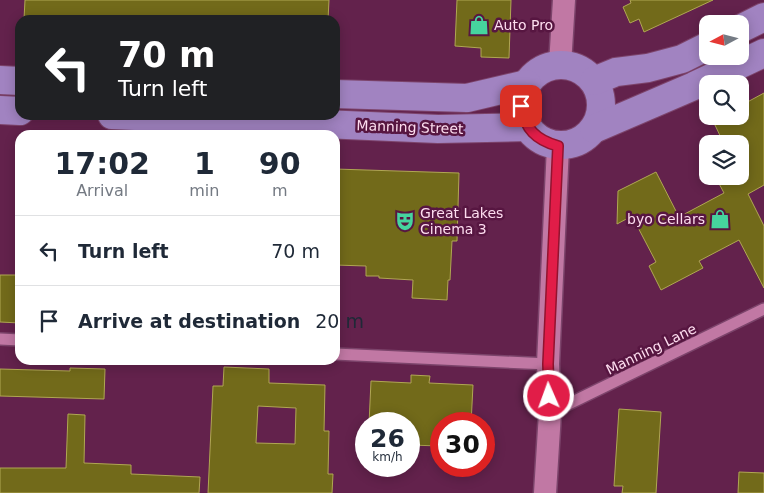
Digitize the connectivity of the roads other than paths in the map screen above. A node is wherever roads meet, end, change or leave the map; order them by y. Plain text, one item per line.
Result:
1 (564, 0) edge
2 (764, 17) edge
3 (749, 24) edge
4 (699, 50) edge
5 (764, 53) edge
6 (560, 65) junction
7 (0, 80) edge
8 (15, 80) edge
9 (594, 81) junction
10 (527, 84) junction
11 (340, 94) edge
12 (0, 110) edge
13 (15, 111) edge
14 (231, 120) edge
15 (528, 127) junction
16 (594, 129) junction
17 (558, 146) junction
18 (764, 309) edge
19 (0, 339) edge
20 (15, 340) edge
21 (340, 354) edge
22 (548, 364) junction
23 (550, 413) junction
24 (545, 493) edge

1 - 6 street
2 - 3 main road
4 - 9 main road
5 - 16 main road
6 - 9 main road
6 - 10 main road
7 - 8 main road
9 - 16 main road
10 - 11 main road
10 - 15 main road
12 - 13 main road
14 - 15 main road, Manning Street
15 - 17 main road
16 - 17 main road
17 - 22 street
18 - 23 lane, Manning Lane
19 - 20 lane
21 - 22 lane
22 - 23 street
23 - 24 street

